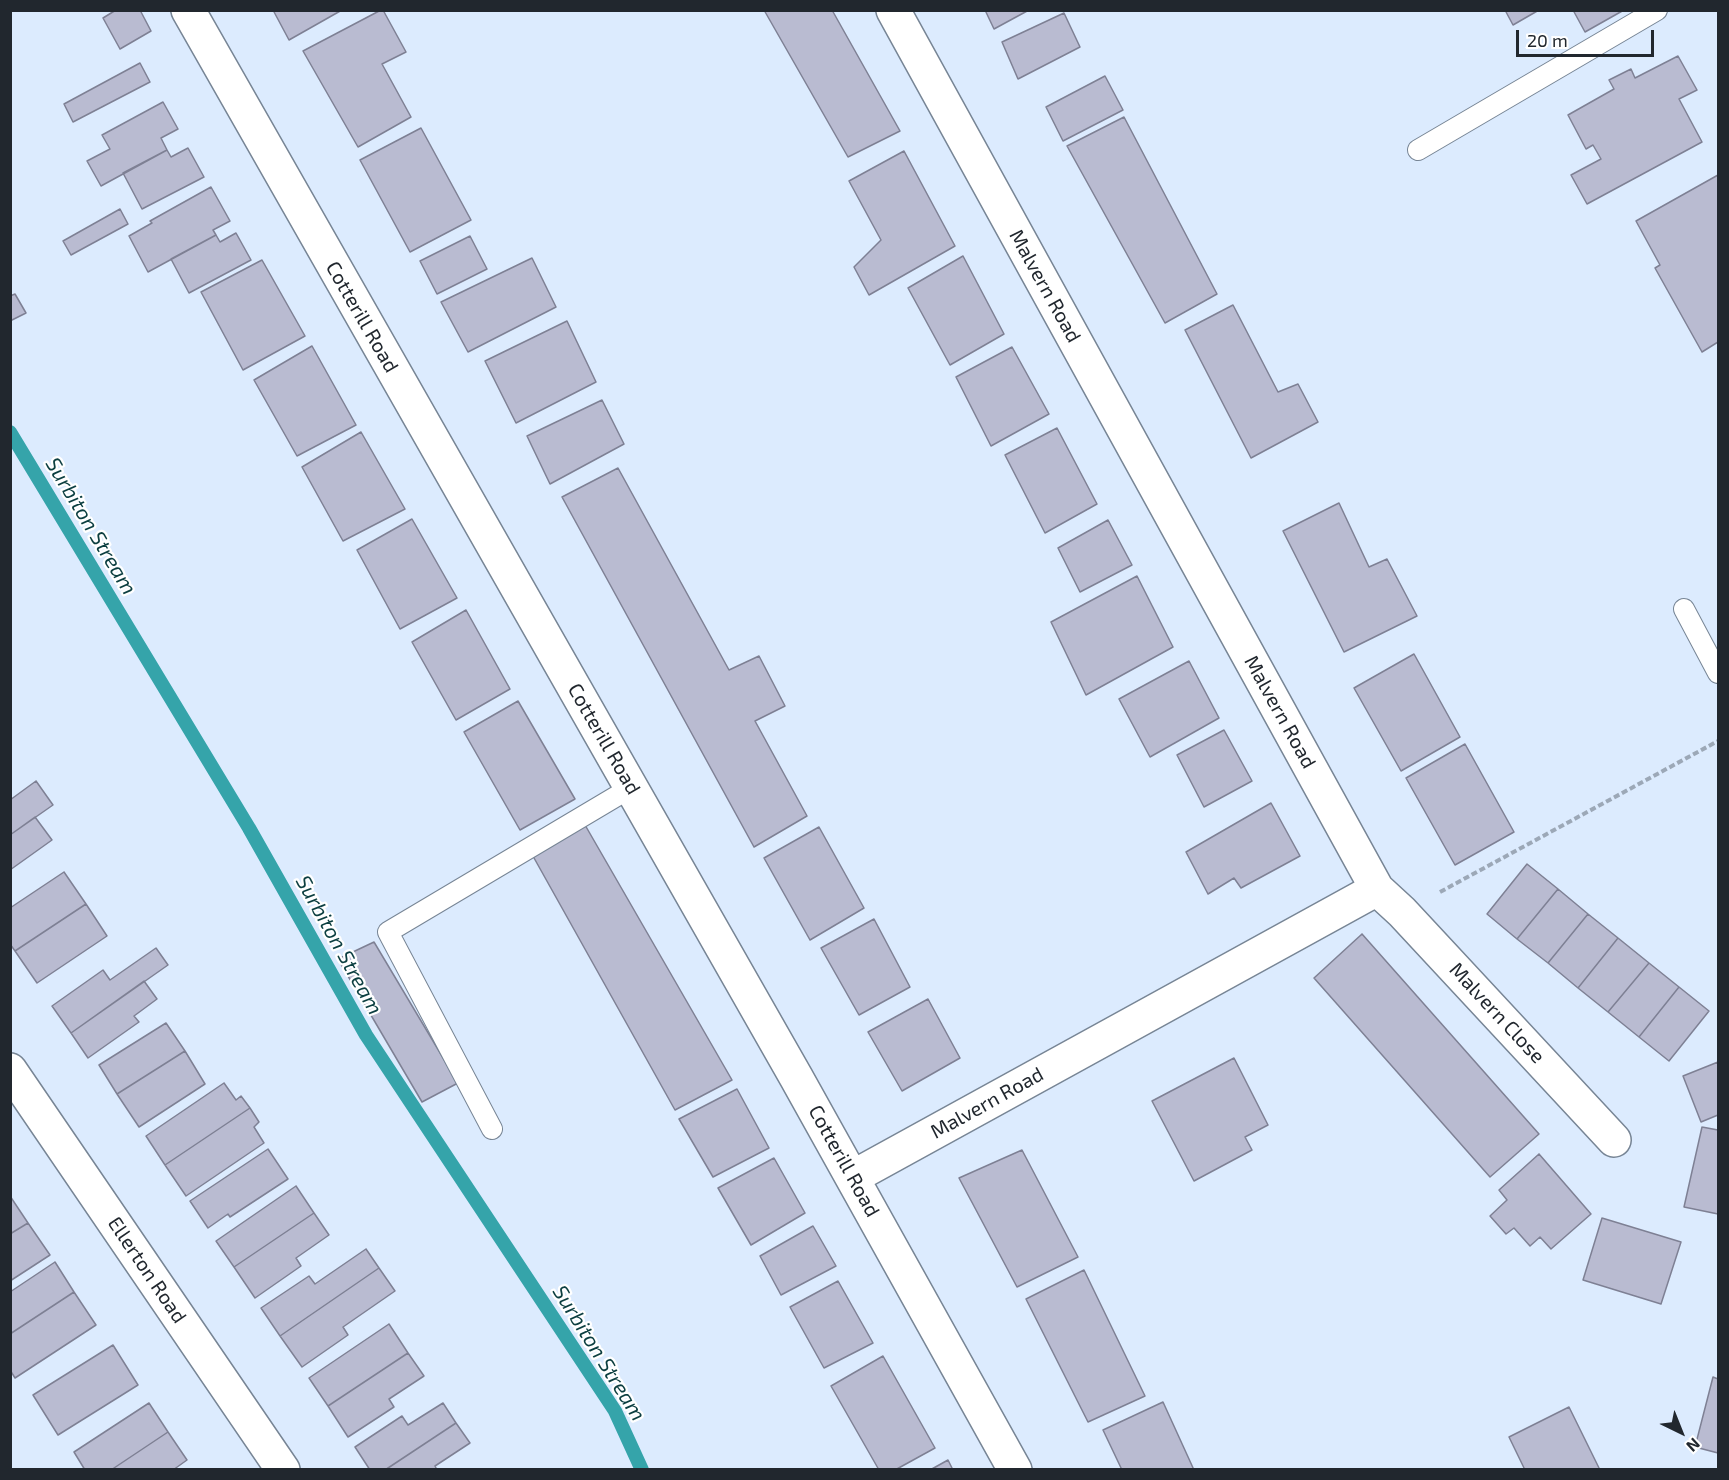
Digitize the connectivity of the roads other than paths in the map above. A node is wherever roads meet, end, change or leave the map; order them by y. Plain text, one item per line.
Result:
1 (188, 10) edge
2 (893, 10) edge
3 (1657, 10) edge
4 (1418, 150) dead end
5 (1684, 609) dead end
6 (1719, 673) edge
7 (632, 787) junction
8 (1377, 889) junction
9 (10, 1070) edge
10 (492, 1130) dead end
11 (1614, 1140) dead end
12 (853, 1177) junction
13 (283, 1470) edge
14 (1015, 1470) edge

1 - 7 street, Cotterill Road
2 - 8 street, Malvern Road
3 - 4 lane
5 - 6 lane
7 - 10 lane
7 - 12 street, Cotterill Road
8 - 11 street, Malvern Close
8 - 12 street, Malvern Road
9 - 13 street, Ellerton Road
12 - 14 street, Cotterill Road

